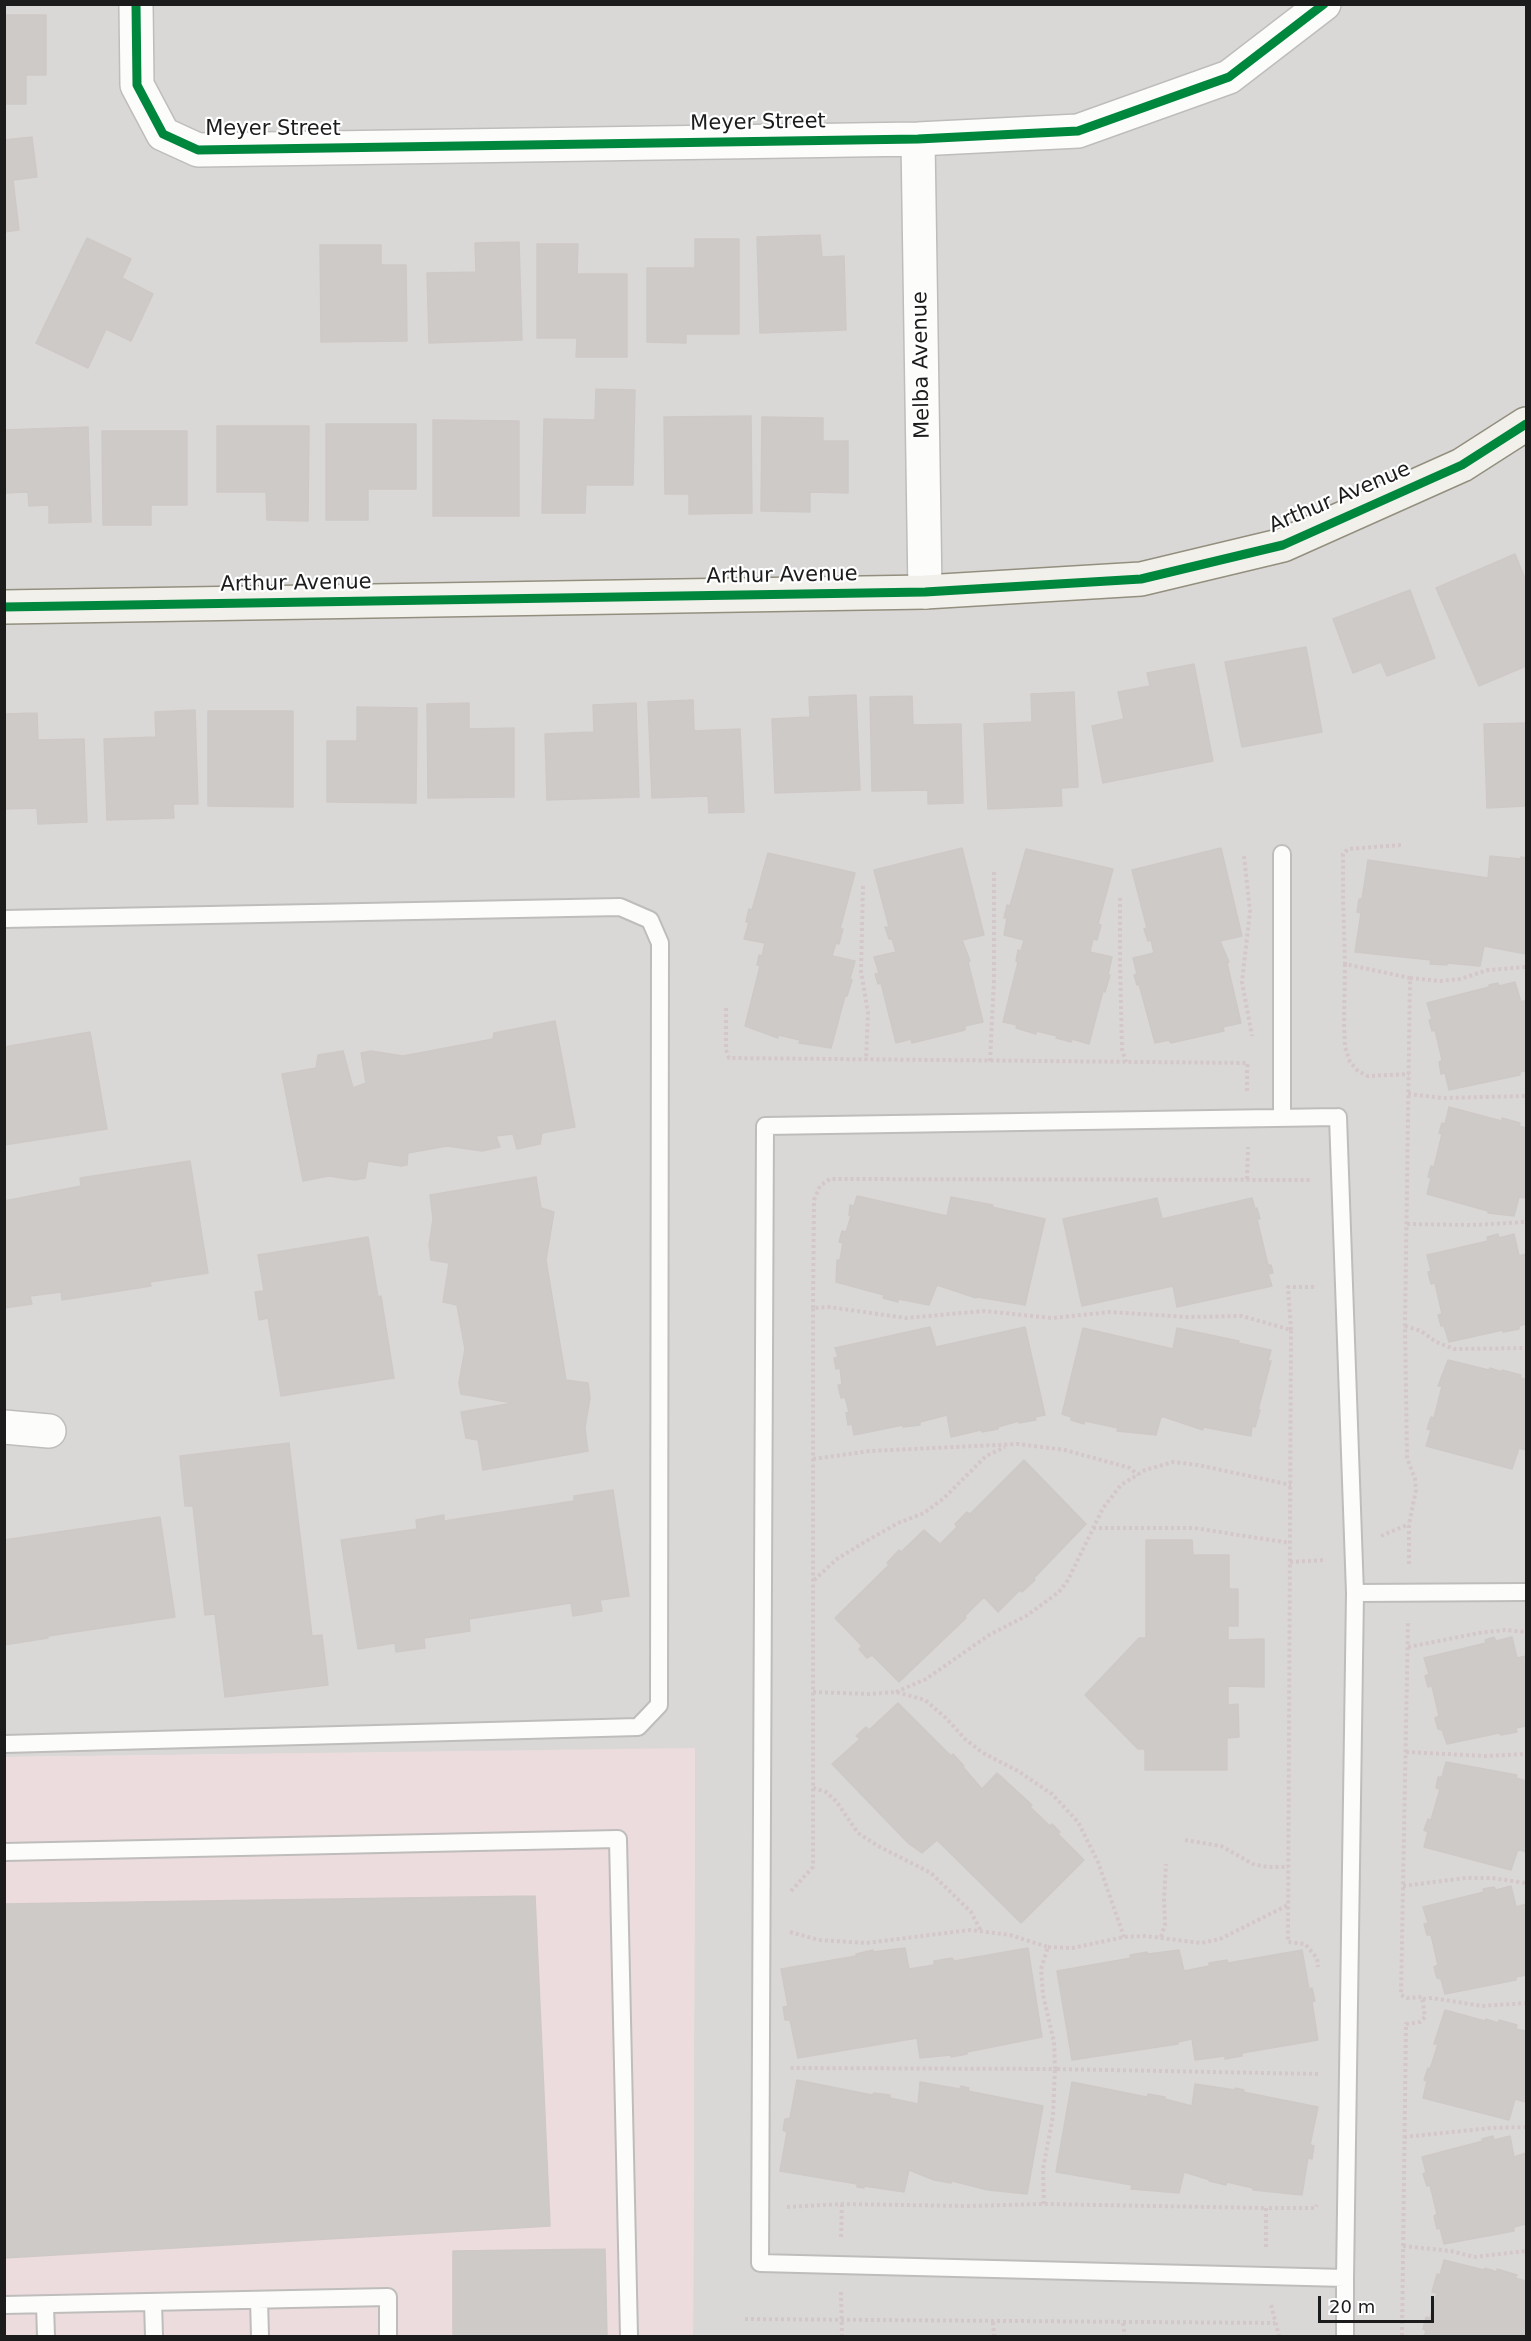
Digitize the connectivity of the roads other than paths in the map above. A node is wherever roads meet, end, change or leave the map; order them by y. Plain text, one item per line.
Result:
1 (136, 4) edge
2 (1324, 4) edge
3 (918, 139) junction
4 (1527, 424) edge
5 (925, 592) junction
6 (4, 607) edge
7 (1282, 854) dead end
8 (4, 919) edge
9 (1282, 1118) junction
10 (4, 1427) edge
11 (49, 1431) dead end
12 (1527, 1592) edge
13 (1355, 1593) junction
14 (4, 1744) edge
15 (4, 1852) edge
16 (1345, 2278) junction
17 (259, 2300) junction
18 (153, 2303) junction
19 (45, 2305) junction
20 (4, 2306) edge
21 (46, 2337) edge
22 (154, 2337) edge
23 (260, 2337) edge
24 (388, 2337) edge
25 (629, 2337) edge
26 (1345, 2337) edge

1 - 3 street, Meyer Street
2 - 3 street, Meyer Street
3 - 5 street, Melba Avenue
4 - 5 street, Arthur Avenue
5 - 6 street, Arthur Avenue
7 - 9 lane
8 - 14 lane
9 - 13 lane
9 - 16 lane
10 - 11 street
12 - 13 lane
13 - 16 lane
15 - 25 lane
16 - 26 lane
17 - 18 lane
17 - 23 lane
17 - 24 lane
18 - 19 lane
18 - 22 lane
19 - 20 lane
19 - 21 lane

